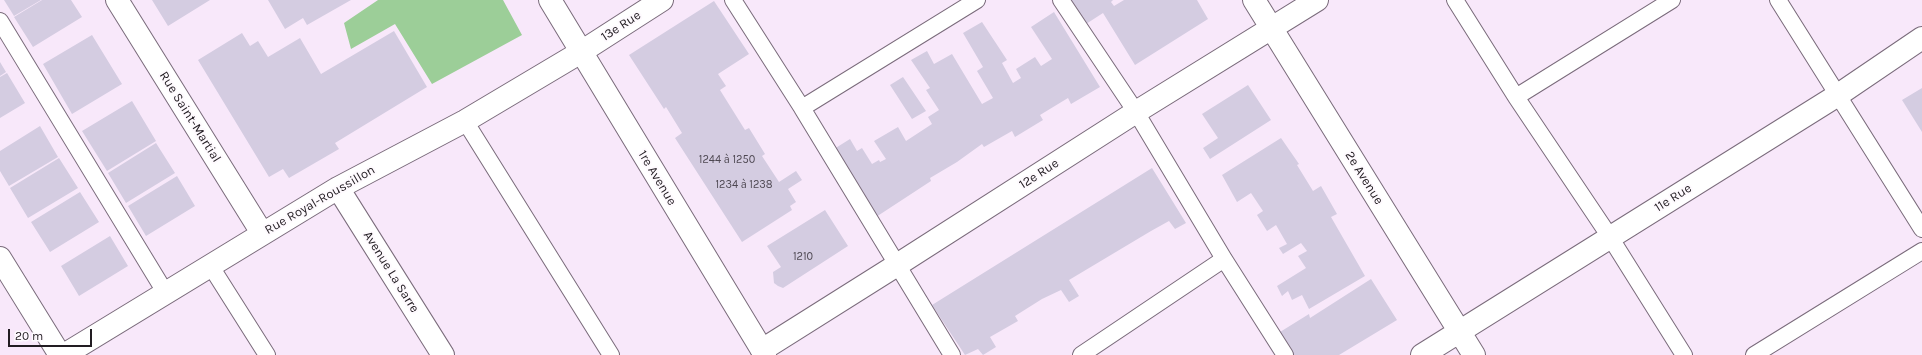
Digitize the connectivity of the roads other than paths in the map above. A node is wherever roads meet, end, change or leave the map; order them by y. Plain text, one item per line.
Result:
1 (117, 0) edge
2 (550, 0) edge
3 (662, 0) edge
4 (733, 0) edge
5 (977, 0) edge
6 (1061, 0) edge
7 (1254, 0) edge
8 (1317, 0) edge
9 (1455, 0) edge
10 (1672, 0) edge
11 (1778, 0) edge
12 (0, 21) edge
13 (1272, 29) junction
14 (1922, 38) edge
15 (581, 52) junction
16 (1838, 95) junction
17 (1516, 97) junction
18 (802, 108) junction
19 (1136, 112) junction
20 (465, 121) junction
21 (338, 188) junction
22 (1922, 229) edge
23 (262, 233) junction
24 (1610, 237) junction
25 (1922, 251) edge
26 (0, 258) edge
27 (1224, 259) junction
28 (210, 265) junction
29 (897, 265) junction
30 (165, 292) junction
31 (1459, 331) junction
32 (764, 352) edge
33 (60, 355) edge
34 (64, 355) edge
35 (267, 355) edge
36 (443, 355) edge
37 (611, 355) edge
38 (952, 355) edge
39 (1081, 355) edge
40 (1285, 355) edge
41 (1422, 355) edge
42 (1474, 355) edge
43 (1684, 355) edge
44 (1754, 355) edge

1 - 23 street, Rue Saint-Martial
2 - 15 street, 1re Avenue
3 - 15 street, 13e Rue
4 - 18 lane
5 - 18 lane
6 - 19 lane
7 - 13 street, 2e Avenue
8 - 13 street, 12e Rue
9 - 17 lane
10 - 17 lane
11 - 16 lane
12 - 30 lane
13 - 19 street, 12e Rue
13 - 31 street, 2e Avenue
14 - 16 street, 11e Rue
15 - 20 street, Rue Royal-Roussillon
15 - 32 street, 1re Avenue
16 - 22 lane
16 - 24 street, 11e Rue
17 - 24 lane
18 - 29 lane
19 - 27 lane
19 - 29 street, 12e Rue
20 - 21 street, Rue Royal-Roussillon
20 - 37 lane
21 - 23 street, Rue Royal-Roussillon
21 - 36 street, Avenue La Sarre
23 - 28 street, Rue Royal-Roussillon
24 - 31 street, 11e Rue
24 - 43 lane
25 - 44 lane
26 - 33 street
27 - 39 lane
27 - 40 lane
28 - 30 street, Rue Royal-Roussillon
28 - 35 lane
29 - 32 street, 12e Rue
29 - 38 lane
30 - 34 street, Rue Royal-Roussillon
31 - 41 street, 11e Rue
31 - 42 street, 2e Avenue

